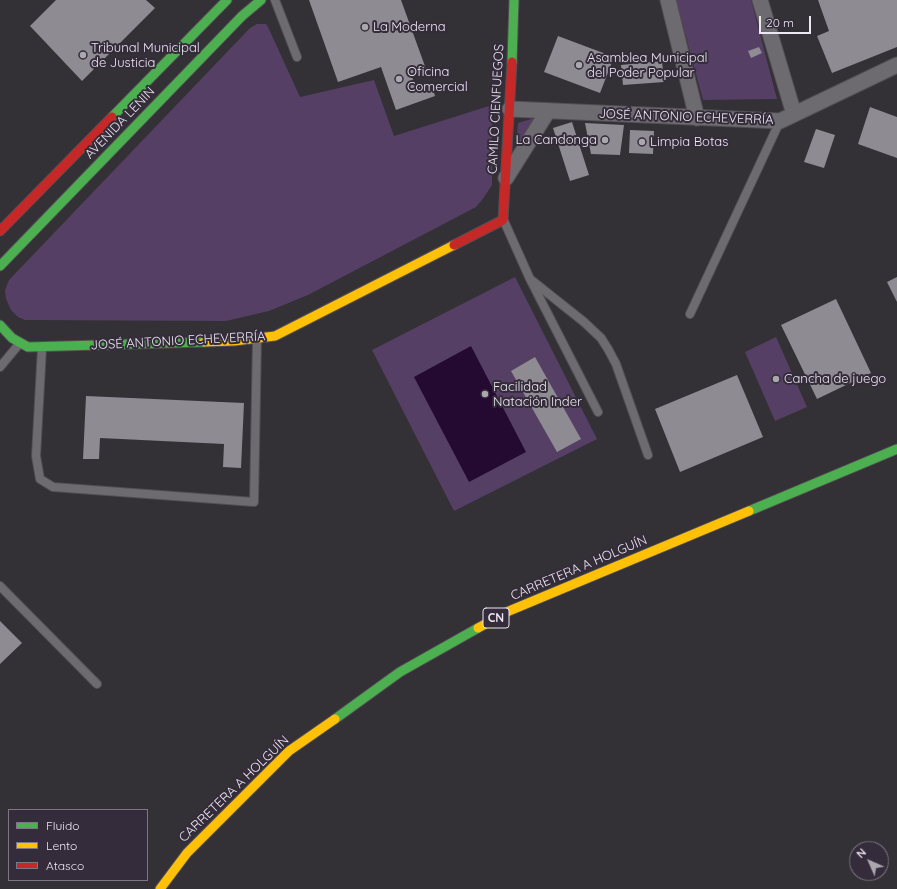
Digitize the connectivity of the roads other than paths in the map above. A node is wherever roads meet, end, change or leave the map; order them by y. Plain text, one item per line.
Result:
1 (227, 0) edge
2 (261, 0) edge
3 (275, 0) edge
4 (514, 0) edge
5 (668, 0) edge
6 (760, 0) edge
7 (297, 57) dead end
8 (897, 65) edge
9 (510, 109) junction
10 (548, 111) junction
11 (794, 114) junction
12 (697, 118) junction
13 (780, 121) junction
14 (506, 179) junction
15 (503, 220) junction
16 (0, 231) edge
17 (0, 266) edge
18 (530, 279) junction
19 (690, 314) dead end
20 (0, 325) edge
21 (257, 338) junction
22 (20, 342) junction
23 (42, 346) junction
24 (0, 367) edge
25 (598, 412) dead end
26 (897, 444) edge
27 (897, 449) edge
28 (648, 455) dead end
29 (876, 458) junction
30 (0, 586) edge
31 (97, 684) dead end
32 (160, 889) edge

1 - 16 main road, AVENIDA LENIN
2 - 17 main road, AVENIDA LENIN
3 - 7 lane
4 - 9 main road, CAMILO CIENFUEGOS
5 - 12 street
6 - 11 street
8 - 11 street, JOSÉ ANTONIO ECHEVERRÍA
9 - 10 street, JOSÉ ANTONIO ECHEVERRÍA
9 - 14 main road, CAMILO CIENFUEGOS
10 - 12 street, JOSÉ ANTONIO ECHEVERRÍA
10 - 14 street
11 - 13 street, JOSÉ ANTONIO ECHEVERRÍA
12 - 13 street, JOSÉ ANTONIO ECHEVERRÍA
13 - 19 lane
14 - 15 main road, CAMILO CIENFUEGOS
15 - 18 lane
15 - 21 main road, JOSÉ ANTONIO ECHEVERRÍA
18 - 25 lane
18 - 28 lane
20 - 22 main road, JOSÉ ANTONIO ECHEVERRÍA
21 - 23 main road, JOSÉ ANTONIO ECHEVERRÍA
21 - 23 lane
22 - 23 main road, JOSÉ ANTONIO ECHEVERRÍA
22 - 24 lane
26 - 29 main road
27 - 29 main road, CARRETERA A HOLGUÍN / CN
29 - 32 main road, CARRETERA A HOLGUÍN / CN
30 - 31 lane

